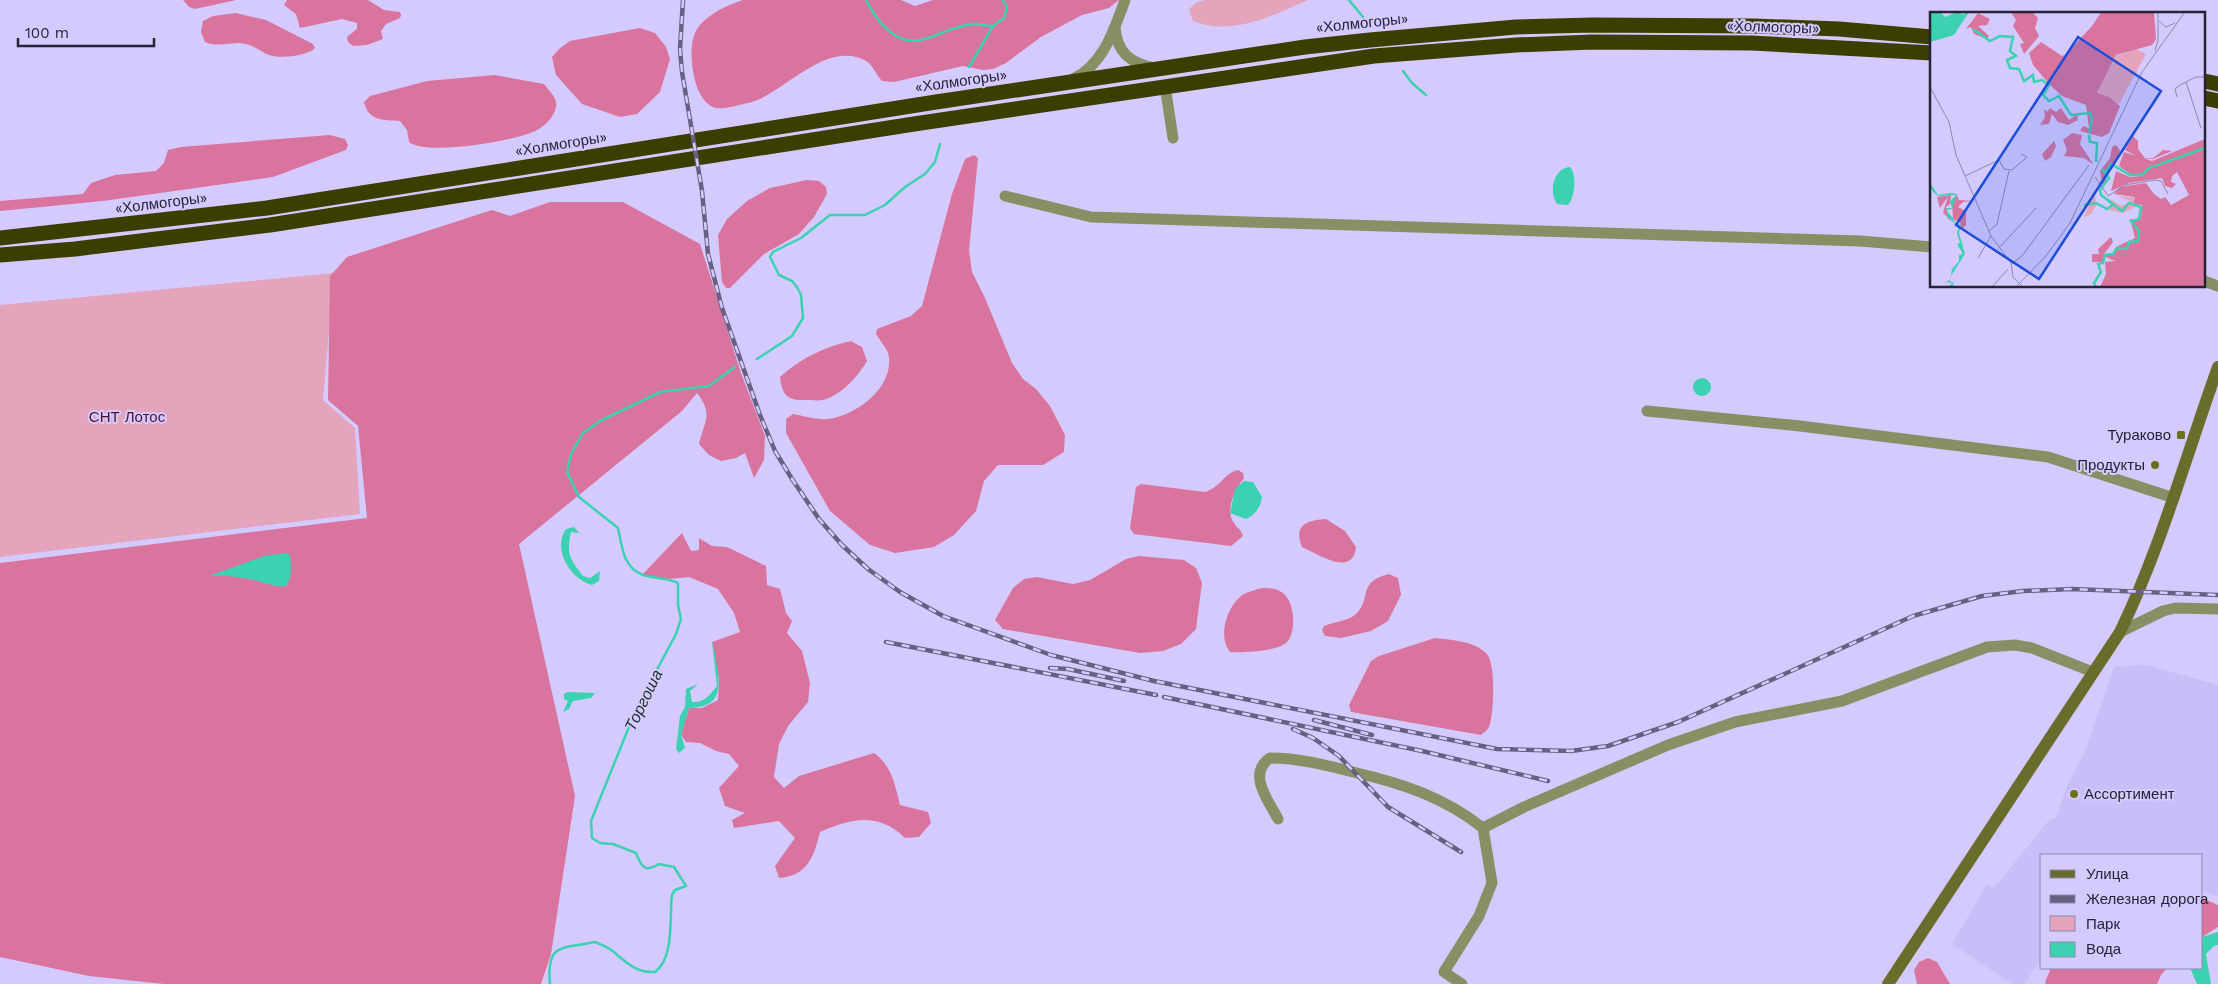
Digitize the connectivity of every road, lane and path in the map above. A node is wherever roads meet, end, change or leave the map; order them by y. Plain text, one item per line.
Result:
1 (1126, 0) edge
2 (1115, 27) junction
3 (1930, 37) edge
4 (1930, 53) edge
5 (1160, 68) junction
6 (1064, 83) junction
7 (1165, 86) junction
8 (1172, 138) dead end
9 (1005, 196) dead end
10 (0, 238) edge
11 (1930, 247) edge
12 (0, 255) edge
13 (2206, 282) edge
14 (2218, 286) edge
15 (2218, 367) edge
16 (1647, 411) dead end
17 (2174, 498) junction
18 (2218, 609) edge
19 (2120, 632) junction
20 (2093, 672) junction
21 (1278, 819) dead end
22 (1483, 828) junction
23 (1462, 984) edge
24 (1888, 984) edge

1 - 2 street
2 - 5 street
2 - 6 street
3 - 5 highway, «Холмогоры»
4 - 7 highway, «Холмогоры»
5 - 6 highway, «Холмогоры»
6 - 10 highway, «Холмогоры»
7 - 8 street
7 - 12 highway, «Холмогоры»
9 - 11 street
13 - 14 street
15 - 17 street
16 - 17 street
17 - 19 street
18 - 19 street
19 - 20 street
20 - 22 street
20 - 24 street
21 - 22 street
22 - 23 street

